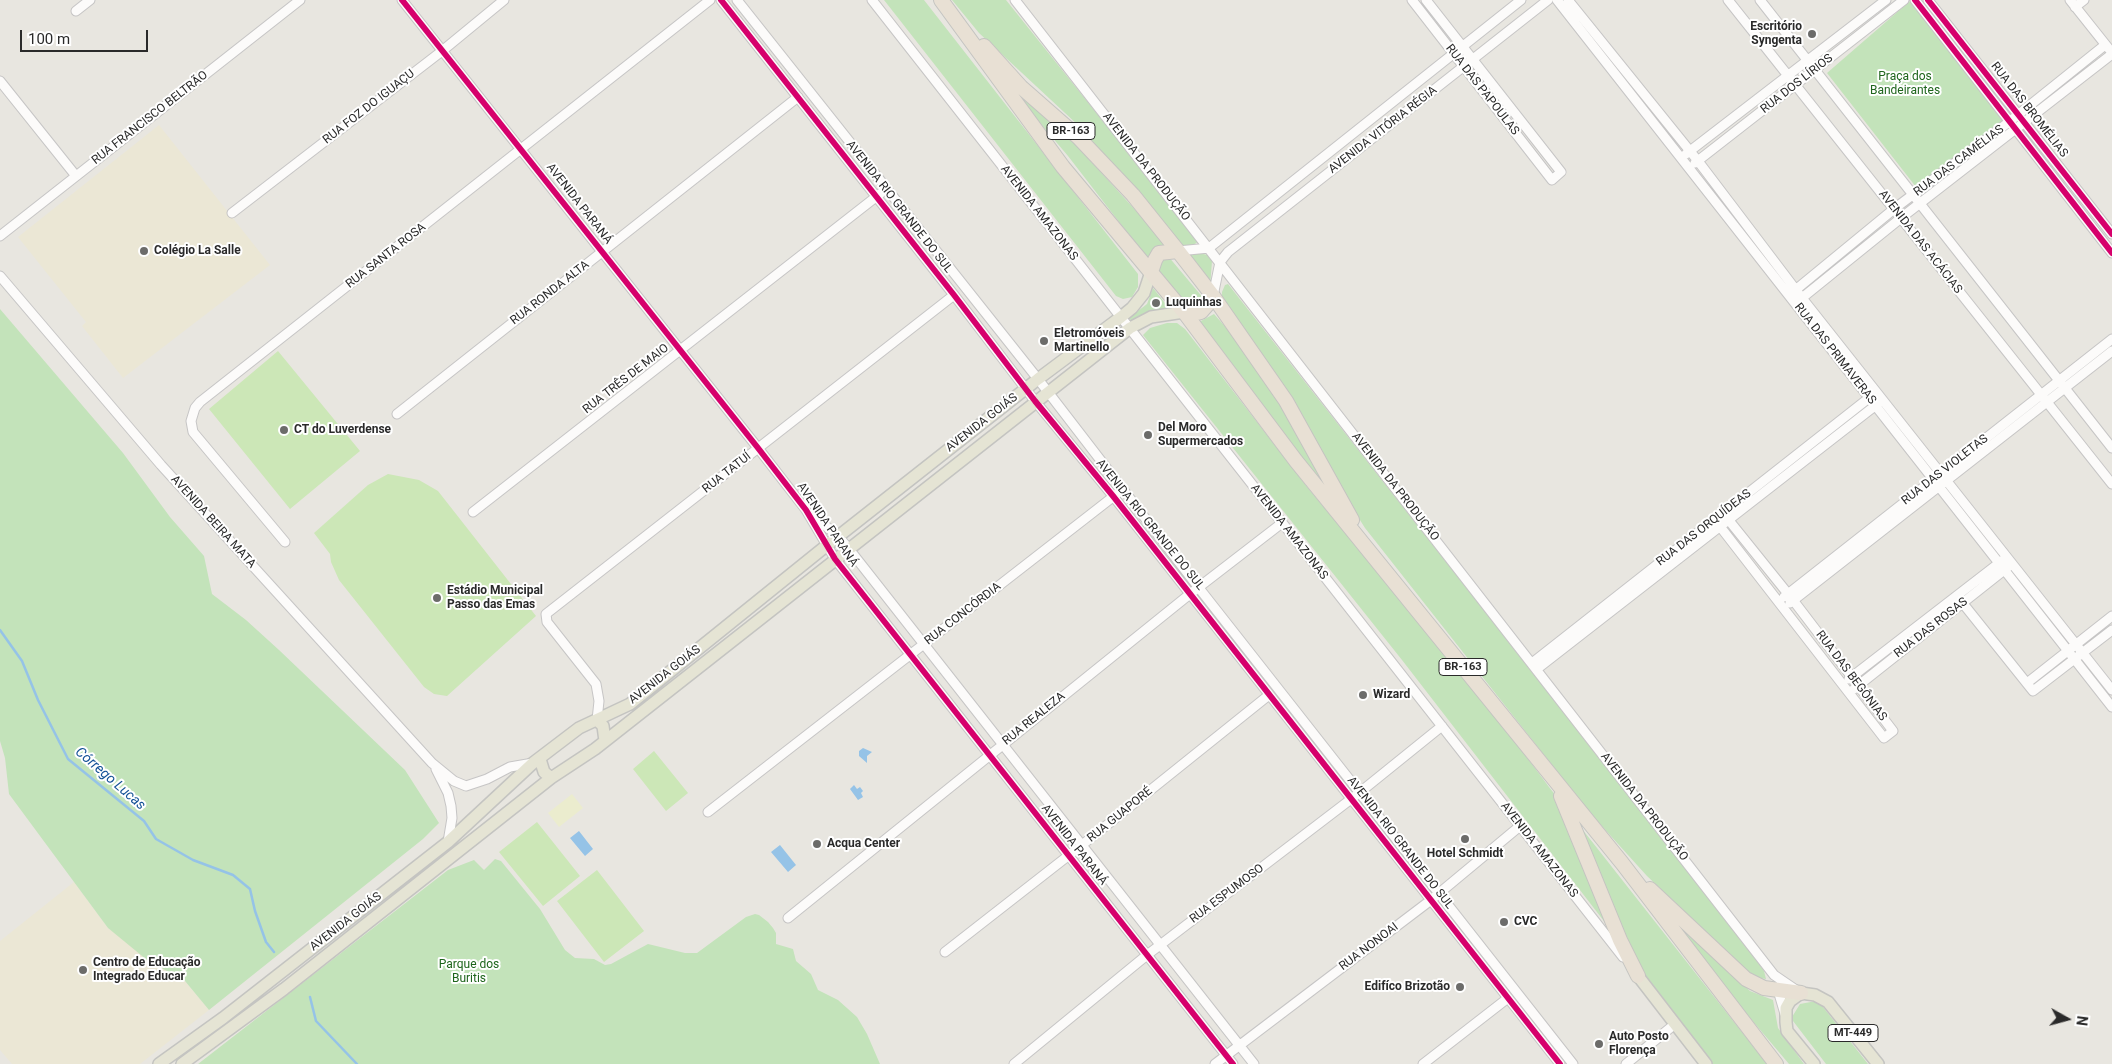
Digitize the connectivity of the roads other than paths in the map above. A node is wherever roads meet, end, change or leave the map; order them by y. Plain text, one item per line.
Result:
1 (90, 0) edge
2 (300, 0) edge
3 (402, 0) edge
4 (504, 0) edge
5 (710, 0) edge
6 (721, 0) edge
7 (737, 0) edge
8 (872, 0) edge
9 (941, 0) edge
10 (1015, 0) edge
11 (1412, 0) edge
12 (1426, 0) edge
13 (1521, 0) edge
14 (1548, 0) edge
15 (1557, 0) edge
16 (1568, 0) edge
17 (1728, 0) edge
18 (1760, 0) edge
19 (1886, 0) edge
20 (1904, 0) edge
21 (1915, 0) edge
22 (1928, 0) edge
23 (2084, 0) edge
24 (2073, 3) edge
25 (76, 11) dead end
26 (956, 18) junction
27 (2105, 45) junction
28 (1462, 47) junction
29 (442, 51) junction
30 (1454, 53) junction
31 (2112, 54) edge
32 (1472, 60) junction
33 (1808, 60) junction
34 (1464, 66) junction
35 (1815, 70) junction
36 (1788, 75) junction
37 (0, 81) edge
38 (1796, 84) junction
39 (798, 97) junction
40 (2021, 119) junction
41 (2012, 126) junction
42 (521, 149) junction
43 (1690, 151) junction
44 (1681, 158) junction
45 (1698, 161) junction
46 (1689, 168) junction
47 (76, 176) junction
48 (887, 188) junction
49 (1913, 195) junction
50 (876, 196) junction
51 (1920, 203) junction
52 (1894, 209) junction
53 (232, 213) dead end
54 (1901, 218) junction
55 (2112, 234) edge
56 (0, 236) edge
57 (1209, 248) junction
58 (1178, 251) junction
59 (602, 252) junction
60 (2112, 253) edge
61 (1220, 262) junction
62 (1151, 272) junction
63 (0, 276) edge
64 (1792, 292) junction
65 (954, 295) junction
66 (1212, 296) junction
67 (1798, 300) junction
68 (1184, 312) junction
69 (1122, 317) junction
70 (1130, 328) junction
71 (2112, 338) edge
72 (680, 351) junction
73 (2112, 351) edge
74 (1038, 379) junction
75 (2062, 384) junction
76 (1026, 389) junction
77 (1047, 392) junction
78 (1873, 395) junction
79 (2044, 398) junction
80 (1036, 401) junction
81 (1879, 403) junction
82 (397, 414) dead end
83 (758, 448) junction
84 (2112, 448) edge
85 (1940, 480) junction
86 (2112, 484) edge
87 (1122, 490) junction
88 (1113, 496) junction
89 (806, 510) junction
90 (473, 512) dead end
91 (1726, 516) junction
92 (1717, 523) junction
93 (1282, 524) junction
94 (838, 536) junction
95 (285, 542) dead end
96 (826, 546) junction
97 (849, 549) junction
98 (1369, 551) junction
99 (835, 559) junction
100 (2010, 560) junction
101 (2001, 567) junction
102 (1194, 591) junction
103 (1791, 597) junction
104 (1960, 599) junction
105 (1781, 605) junction
106 (2112, 616) edge
107 (2112, 630) edge
108 (924, 644) junction
109 (2076, 644) junction
110 (2068, 651) junction
111 (2083, 653) junction
112 (911, 655) junction
113 (2074, 660) junction
114 (1535, 666) junction
115 (1852, 677) junction
116 (2026, 683) junction
117 (1843, 684) junction
118 (1858, 685) junction
119 (2112, 690) edge
120 (1849, 692) junction
121 (1269, 695) junction
122 (2112, 708) edge
123 (597, 720) junction
124 (1442, 726) junction
125 (605, 741) junction
126 (1003, 745) junction
127 (989, 754) junction
128 (537, 761) junction
129 (432, 763) junction
130 (551, 778) junction
131 (1556, 783) junction
132 (1359, 793) junction
133 (1351, 799) junction
134 (708, 812) dead end
135 (1520, 826) junction
136 (448, 842) junction
137 (1082, 845) junction
138 (1068, 856) junction
139 (1622, 863) junction
140 (1439, 893) junction
141 (1430, 900) junction
142 (788, 918) dead end
143 (1160, 945) junction
144 (945, 952) dead end
145 (1147, 954) junction
146 (1774, 975) junction
147 (1638, 976) junction
148 (1778, 990) junction
149 (1801, 993) junction
150 (1508, 998) junction
151 (1785, 1014) junction
152 (1675, 1024) junction
153 (1239, 1045) junction
154 (1226, 1055) junction
155 (159, 1064) edge
156 (182, 1064) edge
157 (1014, 1064) edge
158 (1215, 1064) edge
159 (1233, 1064) edge
160 (1254, 1064) edge
161 (1423, 1064) edge
162 (1560, 1064) edge
163 (1573, 1064) edge
164 (1626, 1064) edge
165 (1706, 1064) edge
166 (1776, 1064) edge
167 (1814, 1064) edge
168 (1878, 1064) edge

1 - 25 street
2 - 47 street, RUA FRANCISCO BELTRÃO
3 - 29 street, AVENIDA PARANÁ
4 - 29 street, RUA FOZ DO IGUAÇU
5 - 42 street, RUA SANTA ROSA
6 - 39 street, AVENIDA RIO GRANDE DO SUL
7 - 48 street, AVENIDA RIO GRANDE DO SUL
8 - 69 street, AVENIDA AMAZONAS
9 - 26 highway, BR-163
10 - 57 street, AVENIDA DA PRODUÇÃO
11 - 30 street, RUA DAS PAPOULAS
12 - 28 street, RUA DAS PAPOULAS
13 - 28 street, AVENIDA VITÓRIA RÉGIA
14 - 32 street, AVENIDA VITÓRIA RÉGIA
15 - 44 street, RUA DAS PRIMAVERAS
16 - 43 street, RUA DAS PRIMAVERAS
17 - 36 street, AVENIDA DAS ACÁCIAS
18 - 33 street, AVENIDA DAS ACÁCIAS
19 - 33 street, RUA DOS LÍRIOS
20 - 35 street, RUA DOS LÍRIOS
21 - 41 street, RUA DAS BROMÉLIAS
22 - 40 street, RUA DAS BROMÉLIAS
23 - 24 street
24 - 27 street
26 - 58 highway, BR-163
26 - 62 highway, BR-163
27 - 31 street
27 - 40 street, RUA DAS CAMÉLIAS
28 - 30 street, AVENIDA VITÓRIA RÉGIA
28 - 32 street, RUA DAS PAPOULAS
29 - 42 street, AVENIDA PARANÁ
29 - 53 street, RUA FOZ DO IGUAÇU
30 - 34 street, RUA DAS PAPOULAS
30 - 57 street, AVENIDA VITÓRIA RÉGIA
31 - 40 street, RUA DAS CAMÉLIAS
32 - 34 street, AVENIDA VITÓRIA RÉGIA
32 - 34 street, RUA DAS PAPOULAS
33 - 35 street, AVENIDA DAS ACÁCIAS
33 - 36 street, RUA DOS LÍRIOS
34 - 61 street, AVENIDA VITÓRIA RÉGIA
35 - 38 street, RUA DOS LÍRIOS
35 - 49 street, AVENIDA DAS ACÁCIAS
36 - 38 street, AVENIDA DAS ACÁCIAS
36 - 43 street, RUA DOS LÍRIOS
37 - 47 street
38 - 45 street, RUA DOS LÍRIOS
38 - 52 street, AVENIDA DAS ACÁCIAS
39 - 50 street, AVENIDA RIO GRANDE DO SUL
39 - 59 street, RUA RONDA ALTA
40 - 41 street, RUA DAS CAMÉLIAS
40 - 55 street, RUA DAS BROMÉLIAS
41 - 49 street, RUA DAS CAMÉLIAS
41 - 51 street, RUA DAS CAMÉLIAS
41 - 60 street, RUA DAS BROMÉLIAS
42 - 59 street, AVENIDA PARANÁ
42 - 95 street, RUA SANTA ROSA
43 - 44 street, RUA DOS LÍRIOS
43 - 45 street, RUA DAS PRIMAVERAS
44 - 46 street, RUA DAS PRIMAVERAS
45 - 46 street, RUA DOS LÍRIOS
45 - 64 street, RUA DAS PRIMAVERAS
46 - 64 street, RUA DAS PRIMAVERAS
47 - 56 street, RUA FRANCISCO BELTRÃO
48 - 50 street, RUA TRÊS DE MAIO
48 - 74 street, AVENIDA RIO GRANDE DO SUL
49 - 51 street, AVENIDA DAS ACÁCIAS
49 - 52 street, RUA DAS CAMÉLIAS
50 - 65 street, AVENIDA RIO GRANDE DO SUL
50 - 72 street, RUA TRÊS DE MAIO
51 - 54 street, RUA DAS CAMÉLIAS
51 - 75 street, AVENIDA DAS ACÁCIAS
52 - 54 street, AVENIDA DAS ACÁCIAS
52 - 64 street, RUA DAS CAMÉLIAS
54 - 67 street, RUA DAS CAMÉLIAS
54 - 79 street, AVENIDA DAS ACÁCIAS
57 - 58 street
57 - 61 street, AVENIDA DA PRODUÇÃO
58 - 62 highway
58 - 66 highway, BR-163
59 - 72 street, AVENIDA PARANÁ
59 - 82 street, RUA RONDA ALTA
61 - 66 street
61 - 114 street, AVENIDA DA PRODUÇÃO
62 - 68 highway, BR-163
62 - 69 main road, AVENIDA GOIÁS
63 - 129 street, AVENIDA BEIRA MATA
64 - 67 street, RUA DAS PRIMAVERAS
65 - 76 street, AVENIDA RIO GRANDE DO SUL
65 - 83 street, RUA TATUÍ
66 - 68 highway
66 - 98 highway, BR-163
67 - 78 street, RUA DAS PRIMAVERAS
68 - 70 main road, AVENIDA GOIÁS
68 - 98 highway, BR-163
69 - 70 street, AVENIDA AMAZONAS
69 - 74 main road, AVENIDA GOIÁS
70 - 77 main road, AVENIDA GOIÁS
70 - 93 street, AVENIDA AMAZONAS
71 - 75 street, RUA DAS VIOLETAS
72 - 83 street, AVENIDA PARANÁ
72 - 90 street, RUA TRÊS DE MAIO
73 - 75 street, RUA DAS VIOLETAS
74 - 76 main road, AVENIDA GOIÁS
74 - 77 street, AVENIDA RIO GRANDE DO SUL
75 - 79 street, RUA DAS VIOLETAS
75 - 84 street, AVENIDA DAS ACÁCIAS
76 - 80 street, AVENIDA RIO GRANDE DO SUL
76 - 94 main road, AVENIDA GOIÁS
77 - 80 main road, AVENIDA GOIÁS
77 - 87 street, AVENIDA RIO GRANDE DO SUL
78 - 81 street, RUA DAS PRIMAVERAS
78 - 91 street, RUA DAS ORQUÍDEAS
79 - 85 street, RUA DAS VIOLETAS
79 - 86 street, AVENIDA DAS ACÁCIAS
80 - 88 street, AVENIDA RIO GRANDE DO SUL
80 - 97 main road, AVENIDA GOIÁS
81 - 85 street, RUA DAS PRIMAVERAS
81 - 91 street, RUA DAS ORQUÍDEAS
83 - 89 street, AVENIDA PARANÁ
83 - 123 street, RUA TATUÍ
85 - 100 street, RUA DAS PRIMAVERAS
85 - 101 street, RUA DAS PRIMAVERAS
85 - 103 street, RUA DAS VIOLETAS
87 - 88 street, RUA CONCÓRDIA
87 - 102 street, AVENIDA RIO GRANDE DO SUL
88 - 102 street, AVENIDA RIO GRANDE DO SUL
88 - 108 street, RUA CONCÓRDIA
89 - 94 street, AVENIDA PARANÁ
89 - 96 street, AVENIDA PARANÁ
91 - 92 street, RUA DAS ORQUÍDEAS
91 - 103 street, RUA DAS BEGÔNIAS
92 - 105 street, RUA DAS BEGÔNIAS
92 - 114 street, RUA DAS ORQUÍDEAS
93 - 102 street, RUA REALEZA
93 - 124 street, AVENIDA AMAZONAS
94 - 96 main road, AVENIDA GOIÁS
94 - 97 street, AVENIDA PARANÁ
96 - 99 street, AVENIDA PARANÁ
96 - 123 main road, AVENIDA GOIÁS
97 - 99 main road, AVENIDA GOIÁS
97 - 108 street, AVENIDA PARANÁ
98 - 131 highway, BR-163
99 - 112 street, AVENIDA PARANÁ
99 - 125 main road, AVENIDA GOIÁS
100 - 101 street, RUA DAS ROSAS
100 - 109 street, RUA DAS PRIMAVERAS
101 - 104 street, RUA DAS ROSAS
101 - 110 street, RUA DAS PRIMAVERAS
102 - 121 street, AVENIDA RIO GRANDE DO SUL
102 - 126 street, RUA REALEZA
102 - 132 street, AVENIDA RIO GRANDE DO SUL
103 - 105 street, RUA DAS VIOLETAS
103 - 115 street, RUA DAS BEGÔNIAS
104 - 115 street, RUA DAS ROSAS
104 - 116 street
104 - 118 street, RUA DAS ROSAS
105 - 117 street, RUA DAS BEGÔNIAS
106 - 109 street
107 - 111 street
108 - 112 street, RUA CONCÓRDIA
108 - 126 street, AVENIDA PARANÁ
109 - 110 street
109 - 111 street, RUA DAS PRIMAVERAS
110 - 113 street, RUA DAS PRIMAVERAS
110 - 116 street
111 - 113 street
111 - 119 street, RUA DAS PRIMAVERAS
112 - 127 street, AVENIDA PARANÁ
112 - 134 street, RUA CONCÓRDIA
113 - 116 street
113 - 122 street, RUA DAS PRIMAVERAS
114 - 146 street, AVENIDA DA PRODUÇÃO
115 - 117 street, RUA DAS ROSAS
115 - 118 street, RUA DAS BEGÔNIAS
117 - 120 street, RUA DAS BEGÔNIAS
118 - 120 street, RUA DAS ROSAS
118 - 120 street, RUA DAS BEGÔNIAS
121 - 133 street, AVENIDA RIO GRANDE DO SUL
121 - 137 street, RUA GUAPORÉ
123 - 125 main road
123 - 128 main road, AVENIDA GOIÁS
124 - 132 street, RUA ESPUMOSO
124 - 135 street, AVENIDA AMAZONAS
125 - 130 main road, AVENIDA GOIÁS
126 - 127 street, RUA REALEZA
126 - 137 street, AVENIDA PARANÁ
127 - 138 street, AVENIDA PARANÁ
127 - 142 street, RUA REALEZA
128 - 129 street, AVENIDA BEIRA MATA
128 - 130 main road
128 - 136 main road, AVENIDA GOIÁS
129 - 136 street, AVENIDA BEIRA MATA
130 - 156 main road, AVENIDA GOIÁS
131 - 139 highway, BR-163
131 - 147 highway
132 - 133 street, RUA ESPUMOSO
132 - 140 street, AVENIDA RIO GRANDE DO SUL
133 - 141 street, AVENIDA RIO GRANDE DO SUL
133 - 143 street, RUA ESPUMOSO
135 - 140 street, RUA NONOAI
135 - 147 street, AVENIDA AMAZONAS
136 - 155 main road, AVENIDA GOIÁS
137 - 138 street, RUA GUAPORÉ
137 - 143 street, AVENIDA PARANÁ
138 - 144 street, RUA GUAPORÉ
138 - 145 street, AVENIDA PARANÁ
139 - 148 highway
139 - 166 highway, BR-163
140 - 141 street, RUA NONOAI
140 - 163 street, AVENIDA RIO GRANDE DO SUL
141 - 150 street, AVENIDA RIO GRANDE DO SUL
141 - 153 street, RUA NONOAI
143 - 145 street, RUA ESPUMOSO
143 - 153 street, AVENIDA PARANÁ
145 - 154 street, AVENIDA PARANÁ
145 - 157 street, RUA ESPUMOSO
146 - 148 street, AVENIDA DA PRODUÇÃO
146 - 149 street, AVENIDA DA PRODUÇÃO
147 - 152 main road, AVENIDA AMAZONAS
148 - 149 highway
148 - 151 street, AVENIDA DA PRODUÇÃO
149 - 151 main road
149 - 168 main road, MT-449
150 - 161 street
150 - 162 street, AVENIDA RIO GRANDE DO SUL
151 - 167 main road
152 - 164 street
152 - 165 main road, AVENIDA AMAZONAS
153 - 154 street, RUA NONOAI
153 - 160 street, AVENIDA PARANÁ
154 - 158 street, RUA NONOAI
154 - 159 street, AVENIDA PARANÁ

